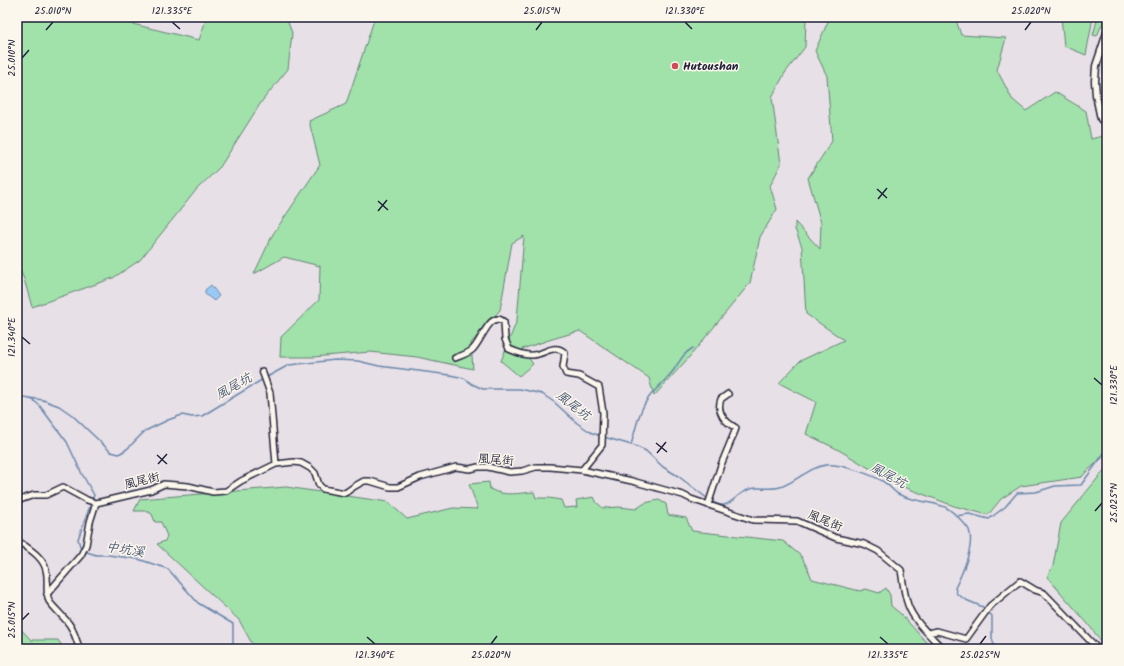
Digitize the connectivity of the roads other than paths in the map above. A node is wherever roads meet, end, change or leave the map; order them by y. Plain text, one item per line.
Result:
1 (1107, 33) edge
2 (1107, 124) edge
3 (455, 358) dead end
4 (262, 371) dead end
5 (728, 394) dead end
6 (276, 464) junction
7 (582, 470) junction
8 (17, 500) edge
9 (96, 503) junction
10 (708, 504) junction
11 (17, 540) edge
12 (47, 594) junction
13 (928, 633) junction
14 (80, 649) edge
15 (943, 649) edge
16 (1098, 649) edge

1 - 2 street
3 - 7 street
4 - 6 street
5 - 10 street
6 - 7 street, 風尾街
6 - 9 street, 風尾街
7 - 10 street, 風尾街
8 - 9 street
9 - 12 street
10 - 13 street, 風尾街
11 - 12 street
12 - 14 street
13 - 15 street, 風尾街
13 - 16 street

